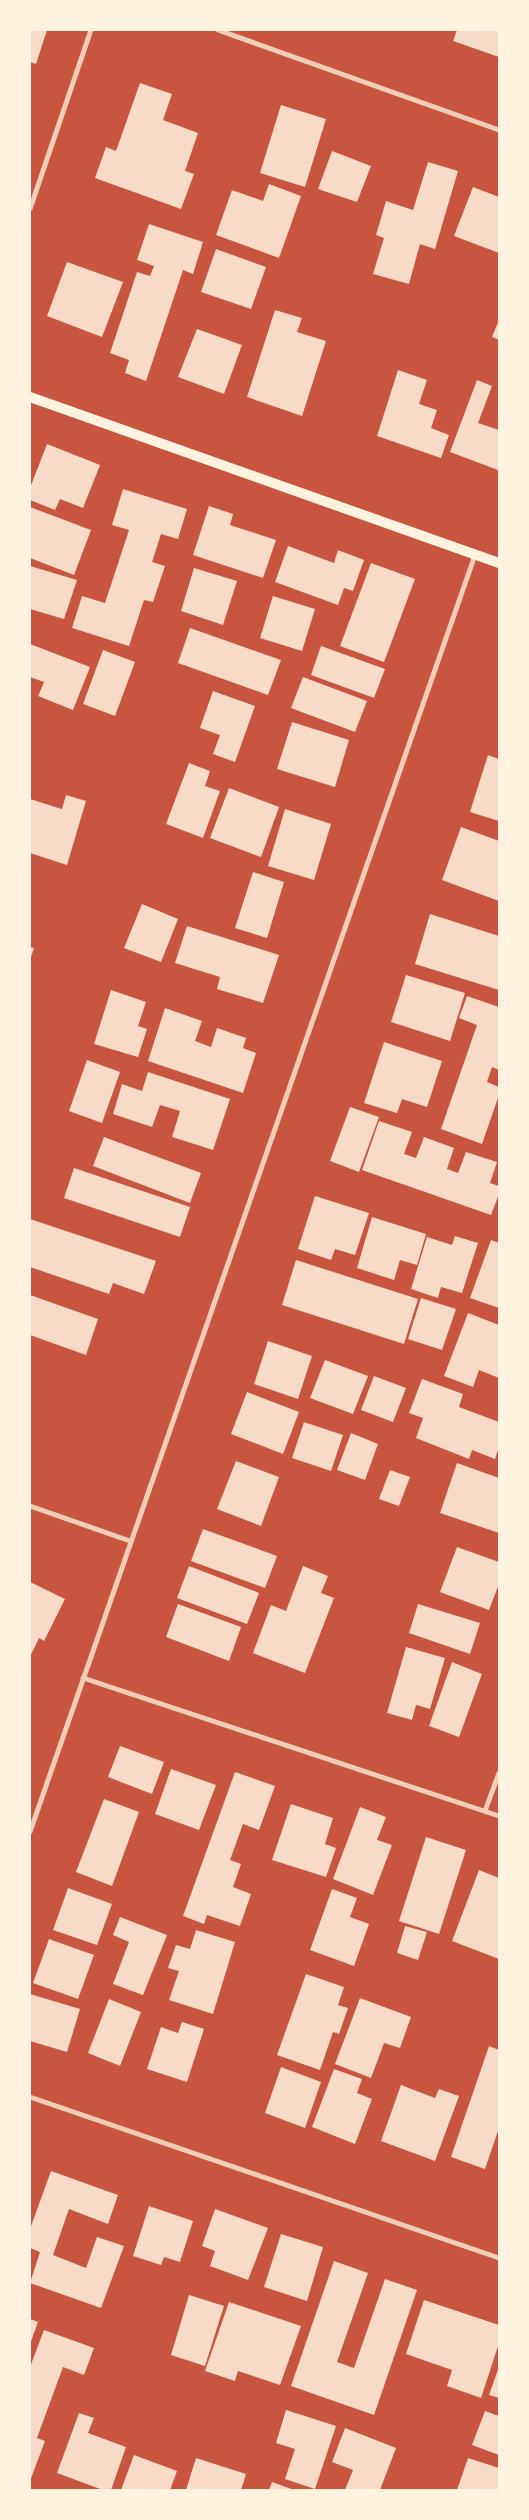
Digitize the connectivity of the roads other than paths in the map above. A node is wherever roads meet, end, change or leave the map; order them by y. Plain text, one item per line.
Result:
1 (91, 30) edge
2 (218, 30) edge
3 (499, 130) edge
4 (30, 209) edge
5 (30, 397) edge
6 (475, 555) junction
7 (499, 563) edge
8 (30, 1506) edge
9 (130, 1541) junction
10 (83, 1678) junction
11 (499, 1773) edge
12 (485, 1811) junction
13 (499, 1816) edge
14 (30, 1832) edge
15 (30, 2097) edge
16 (499, 2258) edge

1 - 4 street
2 - 3 street
5 - 6 main road
6 - 7 main road
6 - 9 street
8 - 9 street
9 - 10 street
10 - 12 street
10 - 14 street
11 - 12 street
12 - 13 street
15 - 16 street

